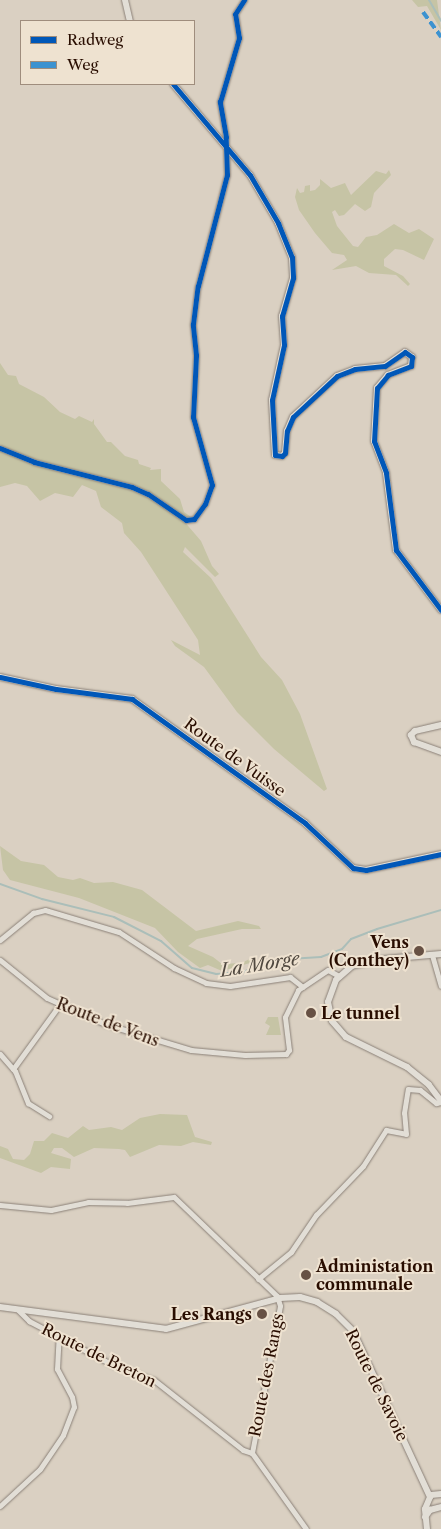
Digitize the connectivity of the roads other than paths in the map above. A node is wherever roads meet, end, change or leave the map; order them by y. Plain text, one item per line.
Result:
1 (124, 0) edge
2 (244, 0) edge
3 (130, 20) edge
4 (174, 85) edge
5 (226, 143) junction
6 (0, 448) edge
7 (441, 610) edge
8 (0, 677) edge
9 (441, 725) edge
10 (441, 752) edge
11 (441, 854) edge
12 (0, 940) edge
13 (441, 954) edge
14 (432, 955) junction
15 (0, 960) edge
16 (339, 976) junction
17 (441, 986) edge
18 (303, 987) junction
19 (60, 1004) junction
20 (0, 1054) edge
21 (13, 1069) junction
22 (441, 1102) edge
23 (49, 1116) dead end
24 (0, 1205) edge
25 (258, 1279) junction
26 (280, 1298) junction
27 (0, 1307) edge
28 (18, 1310) junction
29 (59, 1336) junction
30 (252, 1453) junction
31 (421, 1474) junction
32 (439, 1494) edge
33 (430, 1498) junction
34 (0, 1506) edge
35 (438, 1508) edge
36 (424, 1520) junction
37 (306, 1529) edge
38 (427, 1529) edge

1 - 3 street
2 - 5 street
4 - 5 street
5 - 6 street
5 - 7 street
8 - 11 street, Route de Vuisse
9 - 10 street
12 - 18 street
13 - 14 street
14 - 16 street
14 - 17 street
15 - 19 street, Route de Vens
16 - 18 street
16 - 22 street
18 - 19 street, Route de Vens
19 - 21 street
20 - 21 street
21 - 23 street
22 - 25 street
24 - 25 street
25 - 26 street
26 - 28 street, Route de Savoie
26 - 30 street, Route des Rangs
26 - 31 street, Route de Savoie
27 - 28 street, Route de Savoie
28 - 29 street, Route de Breton
29 - 30 street, Route de Breton
29 - 34 street
30 - 37 street
31 - 32 street, Route de Savoie
31 - 33 street, Route de Savoie
32 - 33 street
33 - 35 street, Route de Savoie
33 - 36 street
35 - 36 street
36 - 38 street

